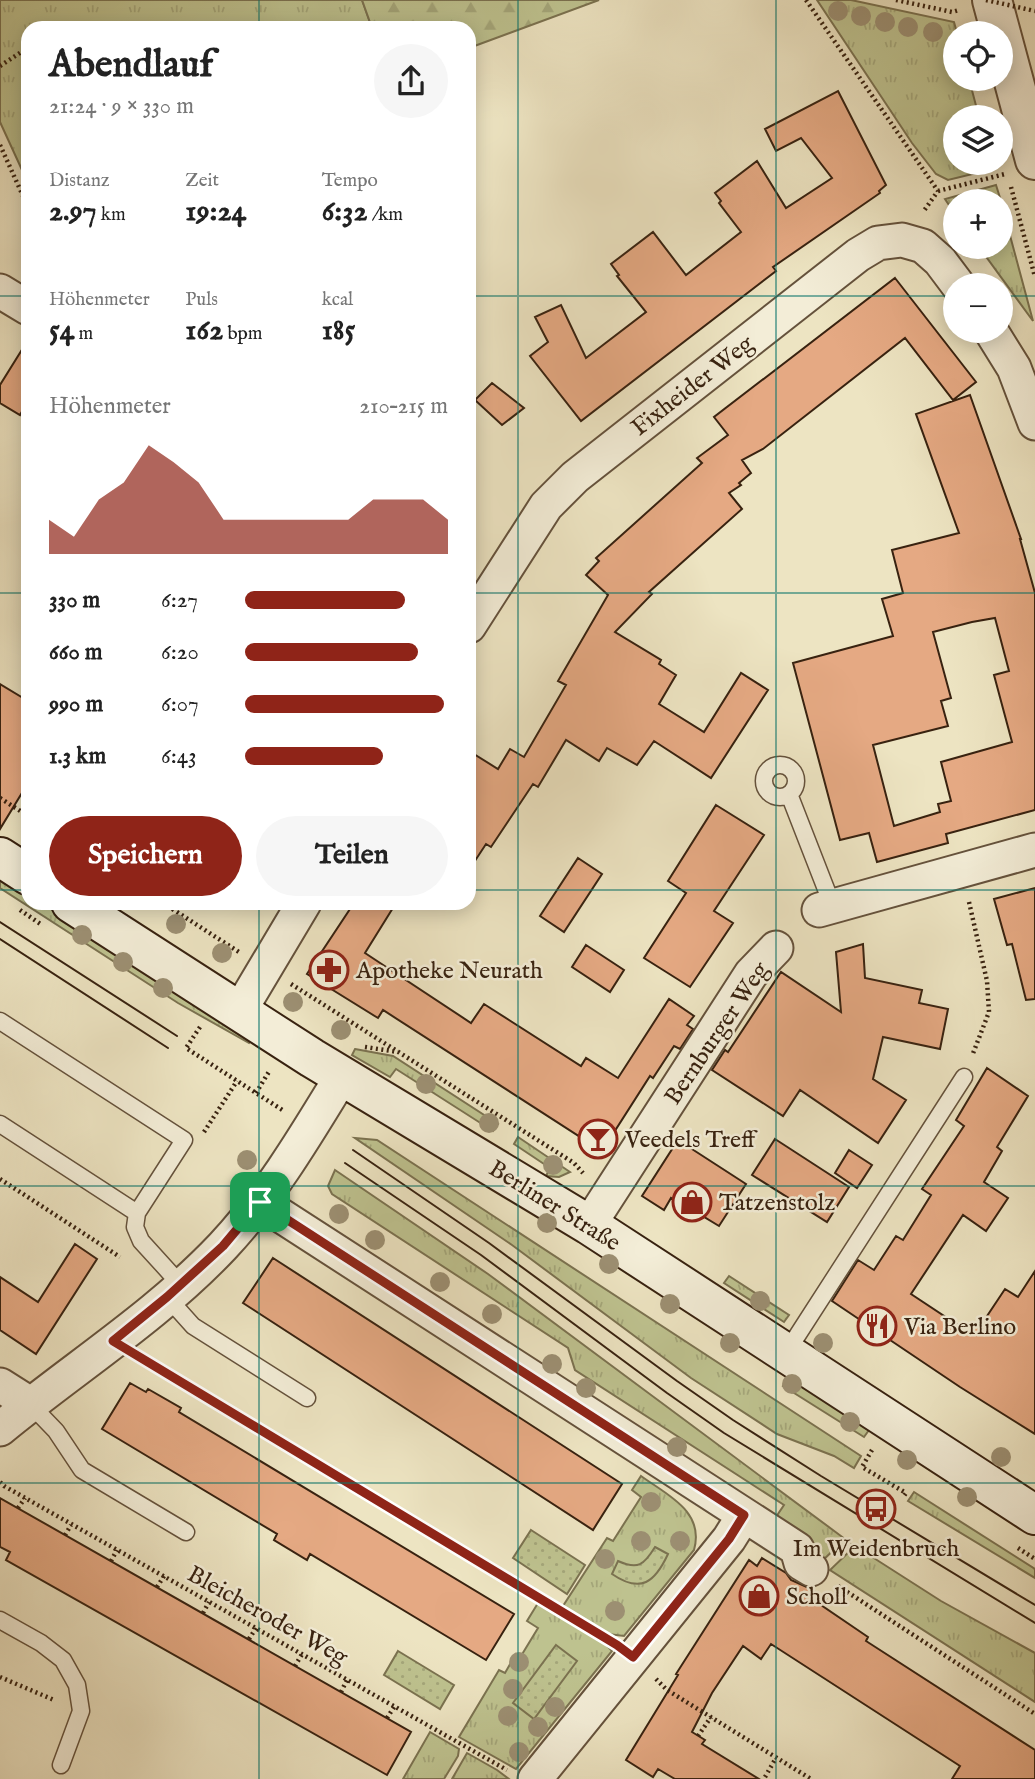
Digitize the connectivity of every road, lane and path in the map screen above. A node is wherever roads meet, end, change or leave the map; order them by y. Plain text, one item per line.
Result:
1 (806, 0) edge
2 (896, 0) edge
3 (986, 0) edge
4 (977, 5) edge
5 (1035, 11) edge
6 (21, 52) edge
7 (0, 66) edge
8 (0, 145) edge
9 (1018, 174) edge
10 (938, 191) junction
11 (21, 192) edge
12 (902, 240) junction
13 (949, 273) edge
14 (1035, 277) edge
15 (0, 291) edge
16 (21, 304) edge
17 (998, 343) edge
18 (1035, 423) edge
19 (476, 605) edge
20 (789, 794) dead end
21 (0, 798) edge
22 (21, 812) edge
23 (1035, 849) edge
24 (0, 857) edge
25 (21, 870) edge
26 (961, 870) junction
27 (826, 909) joint
28 (82, 910) edge
29 (300, 910) edge
30 (776, 948) dead end
31 (239, 1012) junction
32 (0, 1021) edge
33 (202, 1023) dead end
34 (402, 1053) dead end
35 (342, 1076) junction
36 (964, 1077) joint
37 (237, 1081) junction
38 (211, 1122) dead end
39 (0, 1124) edge
40 (310, 1128) junction
41 (574, 1163) dead end
42 (0, 1179) edge
43 (260, 1202) junction
44 (138, 1213) junction
45 (589, 1225) junction
46 (150, 1251) junction
47 (174, 1291) junction
48 (113, 1341) junction
49 (786, 1353) junction
50 (0, 1385) edge
51 (307, 1398) dead end
52 (30, 1404) junction
53 (0, 1429) edge
54 (871, 1452) dead end
55 (0, 1482) edge
56 (903, 1497) dead end
57 (25, 1498) junction
58 (18, 1508) dead end
59 (744, 1515) junction
60 (1035, 1515) edge
61 (71, 1525) junction
62 (186, 1532) dead end
63 (65, 1535) dead end
64 (117, 1550) junction
65 (111, 1561) dead end
66 (811, 1569) joint
67 (164, 1576) junction
68 (157, 1587) dead end
69 (209, 1602) junction
70 (203, 1613) dead end
71 (0, 1620) edge
72 (256, 1628) junction
73 (249, 1639) dead end
74 (302, 1654) junction
75 (633, 1657) junction
76 (295, 1665) dead end
77 (0, 1677) edge
78 (348, 1680) junction
79 (341, 1692) dead end
80 (394, 1707) junction
81 (81, 1711) junction
82 (1035, 1714) edge
83 (711, 1717) junction
84 (387, 1718) dead end
85 (698, 1735) dead end
86 (776, 1758) junction
87 (61, 1765) dead end
88 (524, 1777) edge
89 (765, 1777) dead end
90 (811, 1779) edge

1 - 10 path
2 - 4 path
3 - 5 path, bridge
4 - 9 main road
6 - 7 path
8 - 11 path
9 - 10 path
9 - 14 path
10 - 12 path
12 - 13 street
12 - 19 street, Fixheider Weg
15 - 16 street
17 - 18 street
20 - 27 lane
21 - 22 path
23 - 26 street
24 - 25 main road
26 - 27 street
26 - 36 path
28 - 31 main road, Berliner Straße
29 - 31 street
30 - 45 street, Bernburger Weg
31 - 35 main road, Berliner Straße
32 - 44 lane
33 - 37 path
34 - 41 path
35 - 40 street
35 - 45 main road, Berliner Straße
36 - 49 lane
37 - 38 path
37 - 40 path
39 - 44 lane
40 - 43 street
42 - 46 path
43 - 47 street
43 - 59 street
44 - 46 lane
45 - 49 main road, Berliner Straße
46 - 47 lane
47 - 48 street
47 - 51 lane
48 - 52 street
48 - 75 path
49 - 60 main road, Berliner Straße
50 - 52 street
52 - 53 street
52 - 62 lane
54 - 56 path
55 - 57 path, Bleicheroder Weg
57 - 58 path
57 - 61 path, Bleicheroder Weg
59 - 66 street
59 - 75 street
61 - 63 path
61 - 64 path, Bleicheroder Weg
64 - 65 path
64 - 67 path, Bleicheroder Weg
66 - 82 path
67 - 68 path
67 - 69 path, Bleicheroder Weg
69 - 70 path
69 - 72 path, Bleicheroder Weg
71 - 81 lane
72 - 73 path
72 - 74 path, Bleicheroder Weg
74 - 76 path
74 - 78 path, Bleicheroder Weg
75 - 83 path
75 - 88 street
77 - 81 path
78 - 79 path
78 - 80 path, Bleicheroder Weg
80 - 84 path
80 - 88 path, Bleicheroder Weg
81 - 87 lane
83 - 85 path
83 - 86 path
86 - 89 path
86 - 90 path

